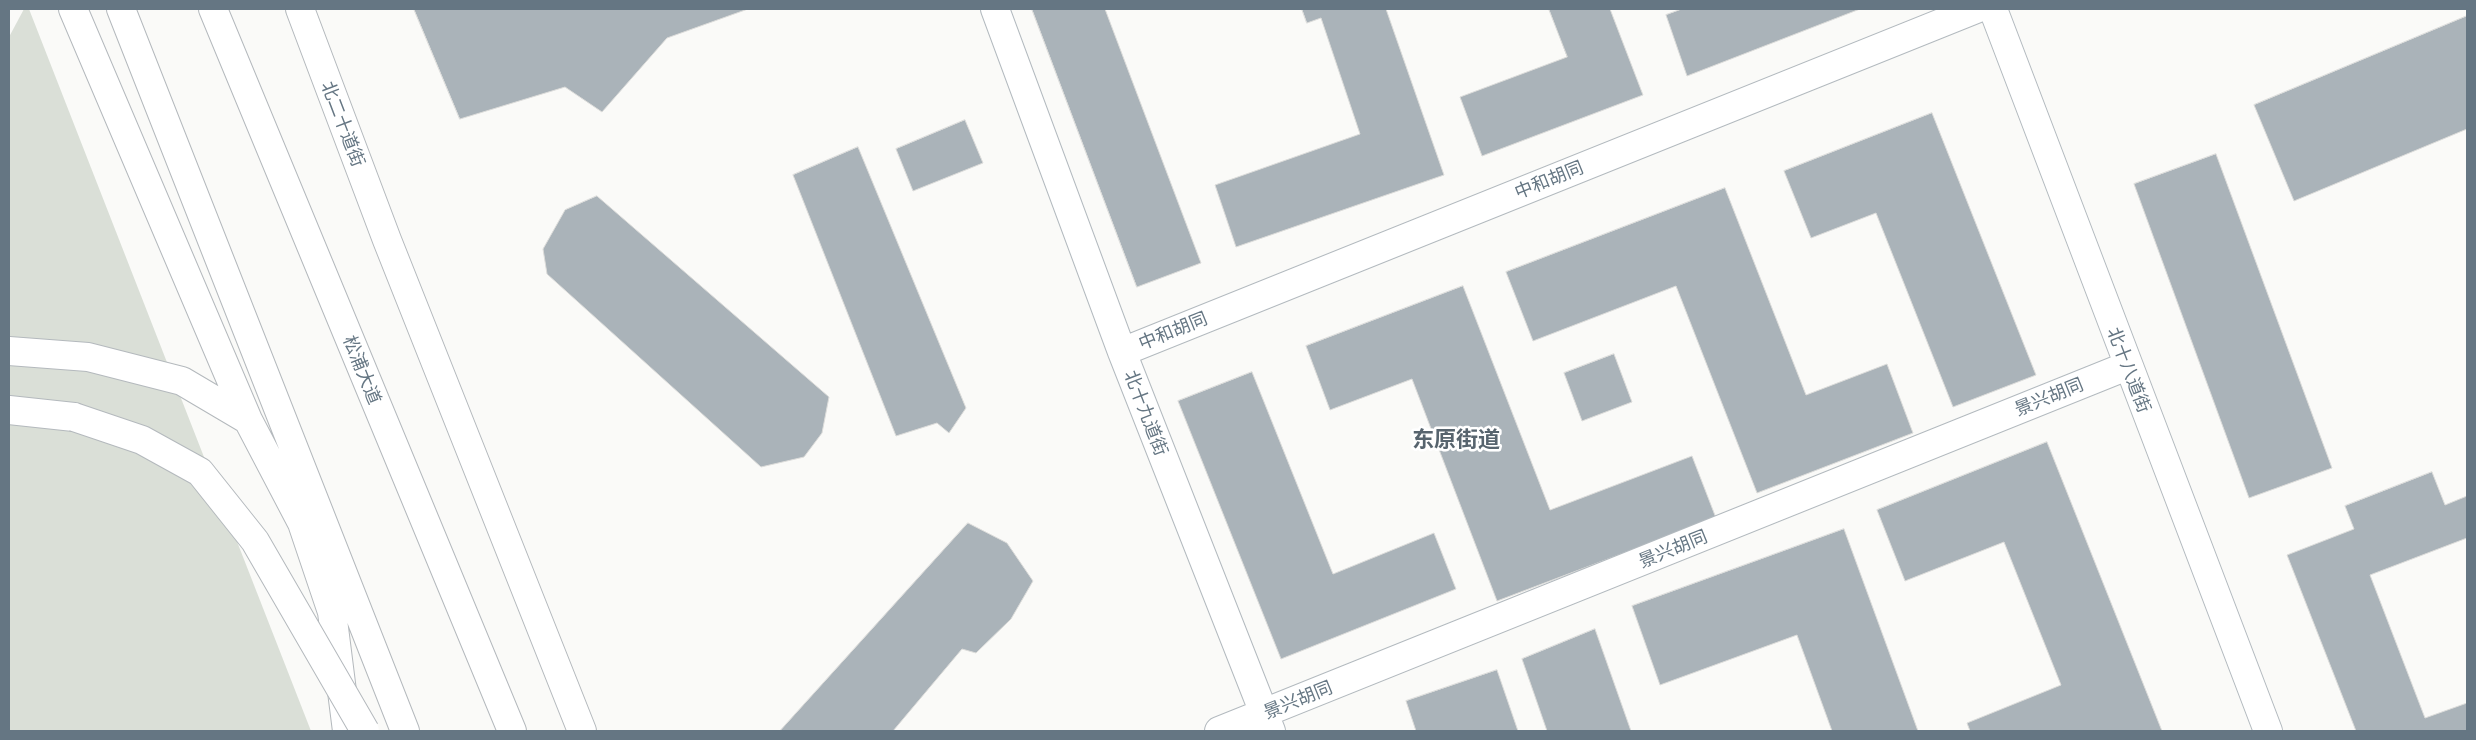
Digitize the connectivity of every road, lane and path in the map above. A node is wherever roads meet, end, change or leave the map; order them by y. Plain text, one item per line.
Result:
1 (73, 9) edge
2 (121, 9) edge
3 (213, 9) edge
4 (300, 9) edge
5 (995, 9) edge
6 (1976, 9) edge
7 (1993, 9) edge
8 (9, 351) edge
9 (1122, 352) junction
10 (2127, 366) junction
11 (9, 410) edge
12 (248, 420) junction
13 (1267, 722) edge
14 (347, 731) edge
15 (365, 731) edge
16 (405, 731) edge
17 (512, 731) edge
18 (582, 731) edge
19 (1219, 731) edge
20 (2268, 731) edge

1 - 12 main road
2 - 16 main road
3 - 17 main road, 松浦大道
4 - 18 main road, 北二十道街
5 - 9 main road, 北十九道街
6 - 9 main road, 中和胡同
7 - 10 main road, 北十八道街
8 - 12 main road
9 - 13 main road, 北十九道街
10 - 13 main road, 景兴胡同
10 - 20 main road, 北十八道街
11 - 15 main road, bridge
12 - 14 main road
13 - 19 main road, 景兴胡同

